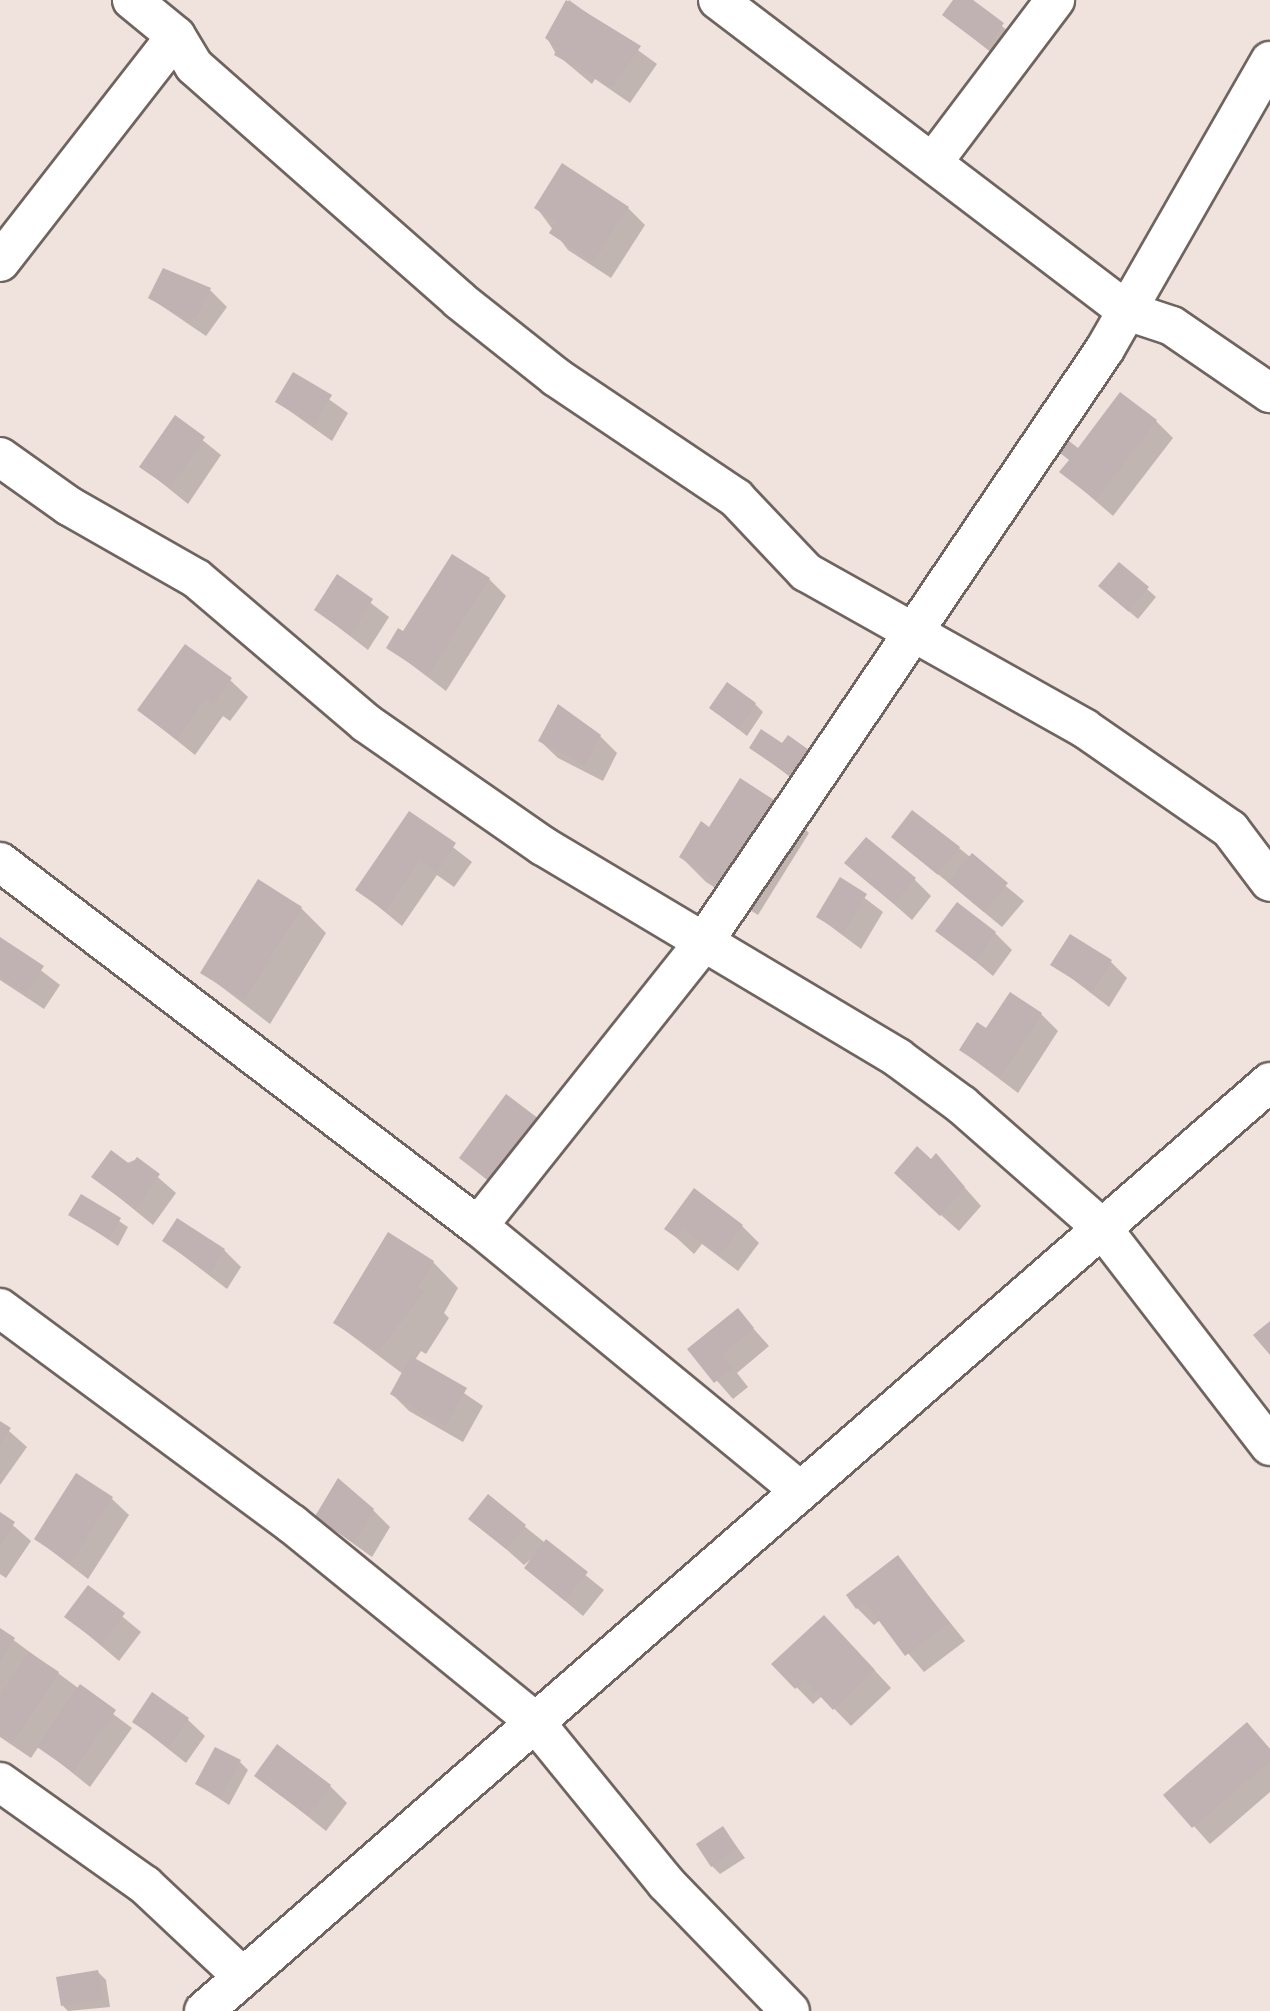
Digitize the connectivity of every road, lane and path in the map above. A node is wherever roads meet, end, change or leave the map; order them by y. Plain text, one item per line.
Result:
1 (132, 0) edge
2 (718, 0) edge
3 (1055, 0) edge
4 (176, 36) junction
5 (1270, 61) edge
6 (933, 162) junction
7 (0, 261) edge
8 (1127, 312) junction
9 (1270, 393) edge
10 (0, 457) edge
11 (912, 634) junction
12 (0, 862) edge
13 (1270, 882) edge
14 (703, 943) junction
15 (1270, 1082) edge
16 (478, 1226) junction
17 (1102, 1228) junction
18 (0, 1308) edge
19 (1270, 1446) edge
20 (798, 1489) junction
21 (534, 1721) junction
22 (0, 1783) edge
23 (243, 1977) junction
24 (204, 2011) edge
25 (790, 2011) edge

1 - 4 street
2 - 6 street
3 - 6 street
4 - 7 street
4 - 11 street
5 - 8 street
6 - 8 street
8 - 9 street
8 - 11 street
10 - 14 street
11 - 13 street
11 - 14 street
12 - 16 street
14 - 16 street
14 - 17 street
15 - 17 street
16 - 20 street
17 - 19 street
17 - 20 street
18 - 21 street
20 - 21 street
21 - 23 street
21 - 25 street
22 - 23 street
23 - 24 street

